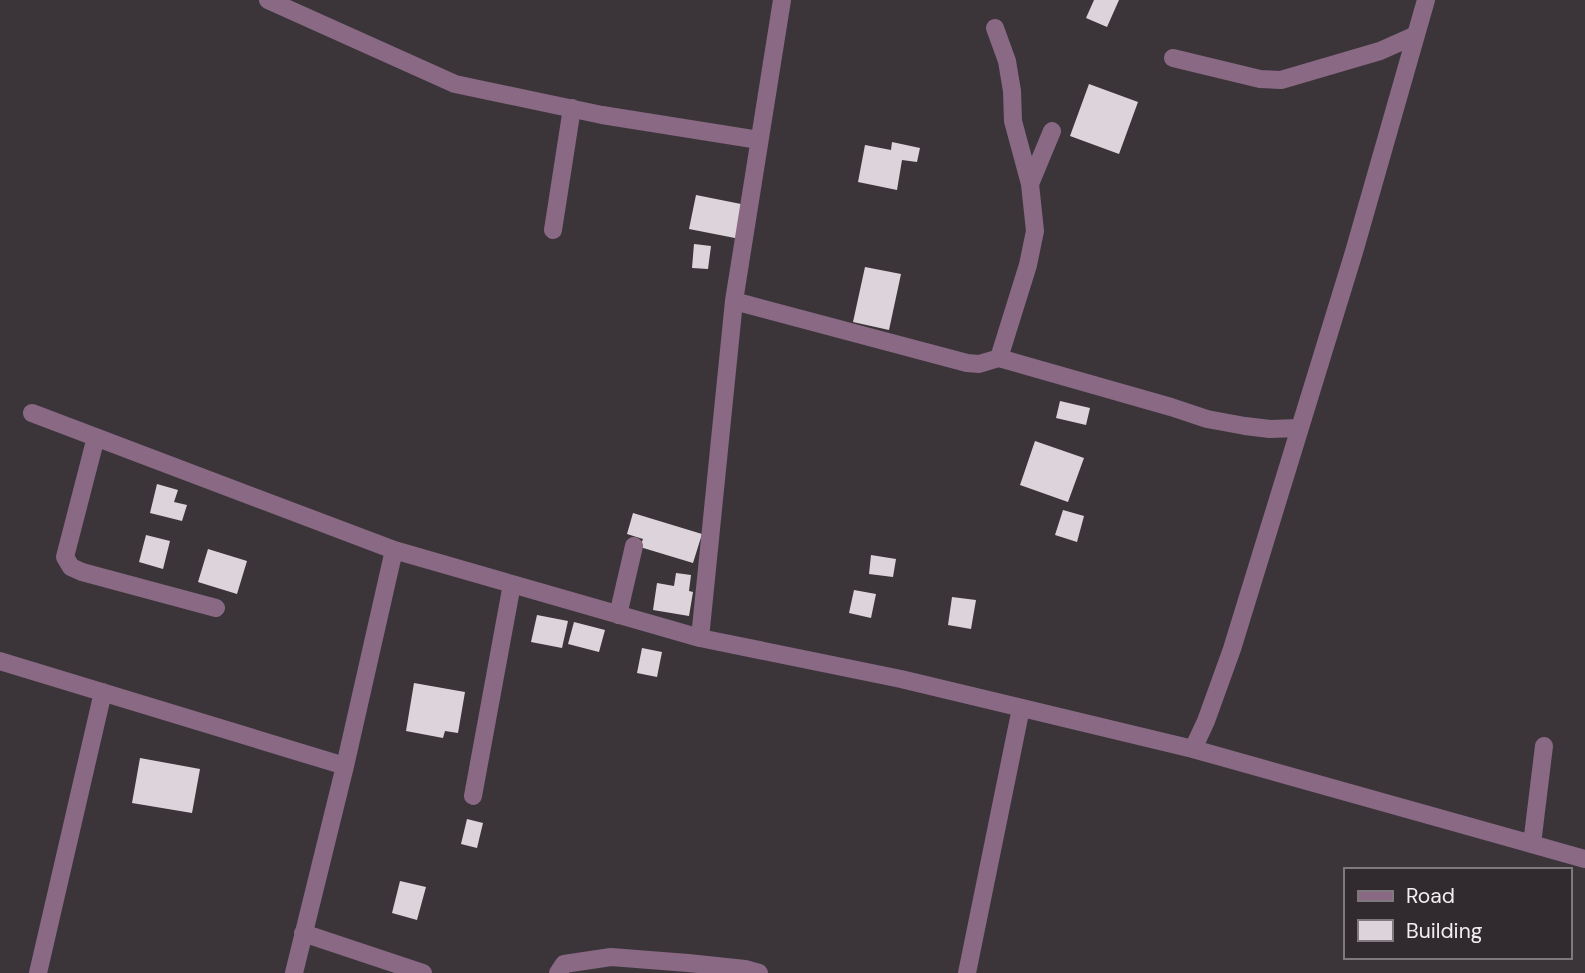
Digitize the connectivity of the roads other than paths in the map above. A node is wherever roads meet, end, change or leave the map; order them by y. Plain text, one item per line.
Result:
1 (268, 0) edge
2 (782, 0) edge
3 (1426, 0) edge
4 (995, 28) dead end
5 (1416, 35) junction
6 (1173, 58) dead end
7 (572, 108) junction
8 (1052, 131) dead end
9 (759, 140) junction
10 (1030, 184) junction
11 (553, 230) dead end
12 (734, 301) junction
13 (999, 358) junction
14 (32, 413) dead end
15 (1299, 428) junction
16 (96, 437) junction
17 (634, 546) dead end
18 (394, 550) junction
19 (512, 584) junction
20 (216, 608) dead end
21 (618, 615) junction
22 (700, 638) junction
23 (0, 661) edge
24 (103, 692) junction
25 (1021, 708) junction
26 (1544, 746) dead end
27 (1193, 749) junction
28 (345, 766) junction
29 (473, 796) dead end
30 (1532, 844) junction
31 (1585, 859) edge
32 (303, 933) junction
33 (690, 968) edge
34 (38, 973) edge
35 (293, 973) edge
36 (423, 973) edge
37 (558, 973) edge
38 (759, 973) edge
39 (967, 973) edge

1 - 7 street
2 - 9 street
3 - 5 street
4 - 10 street
5 - 6 street
5 - 15 street
7 - 9 street
7 - 11 street
8 - 10 street
9 - 12 street
10 - 13 street
12 - 13 street
12 - 22 street
13 - 15 street
14 - 16 street
15 - 27 street
16 - 18 street
16 - 20 street
17 - 21 street
18 - 19 street
18 - 28 street
19 - 21 street
19 - 29 street
21 - 22 street
22 - 25 street
23 - 24 street
24 - 28 street
24 - 34 street
25 - 27 street
25 - 39 street
26 - 30 street
27 - 30 street
28 - 32 street
30 - 31 street
32 - 35 street
32 - 36 street
33 - 37 street
33 - 38 street

